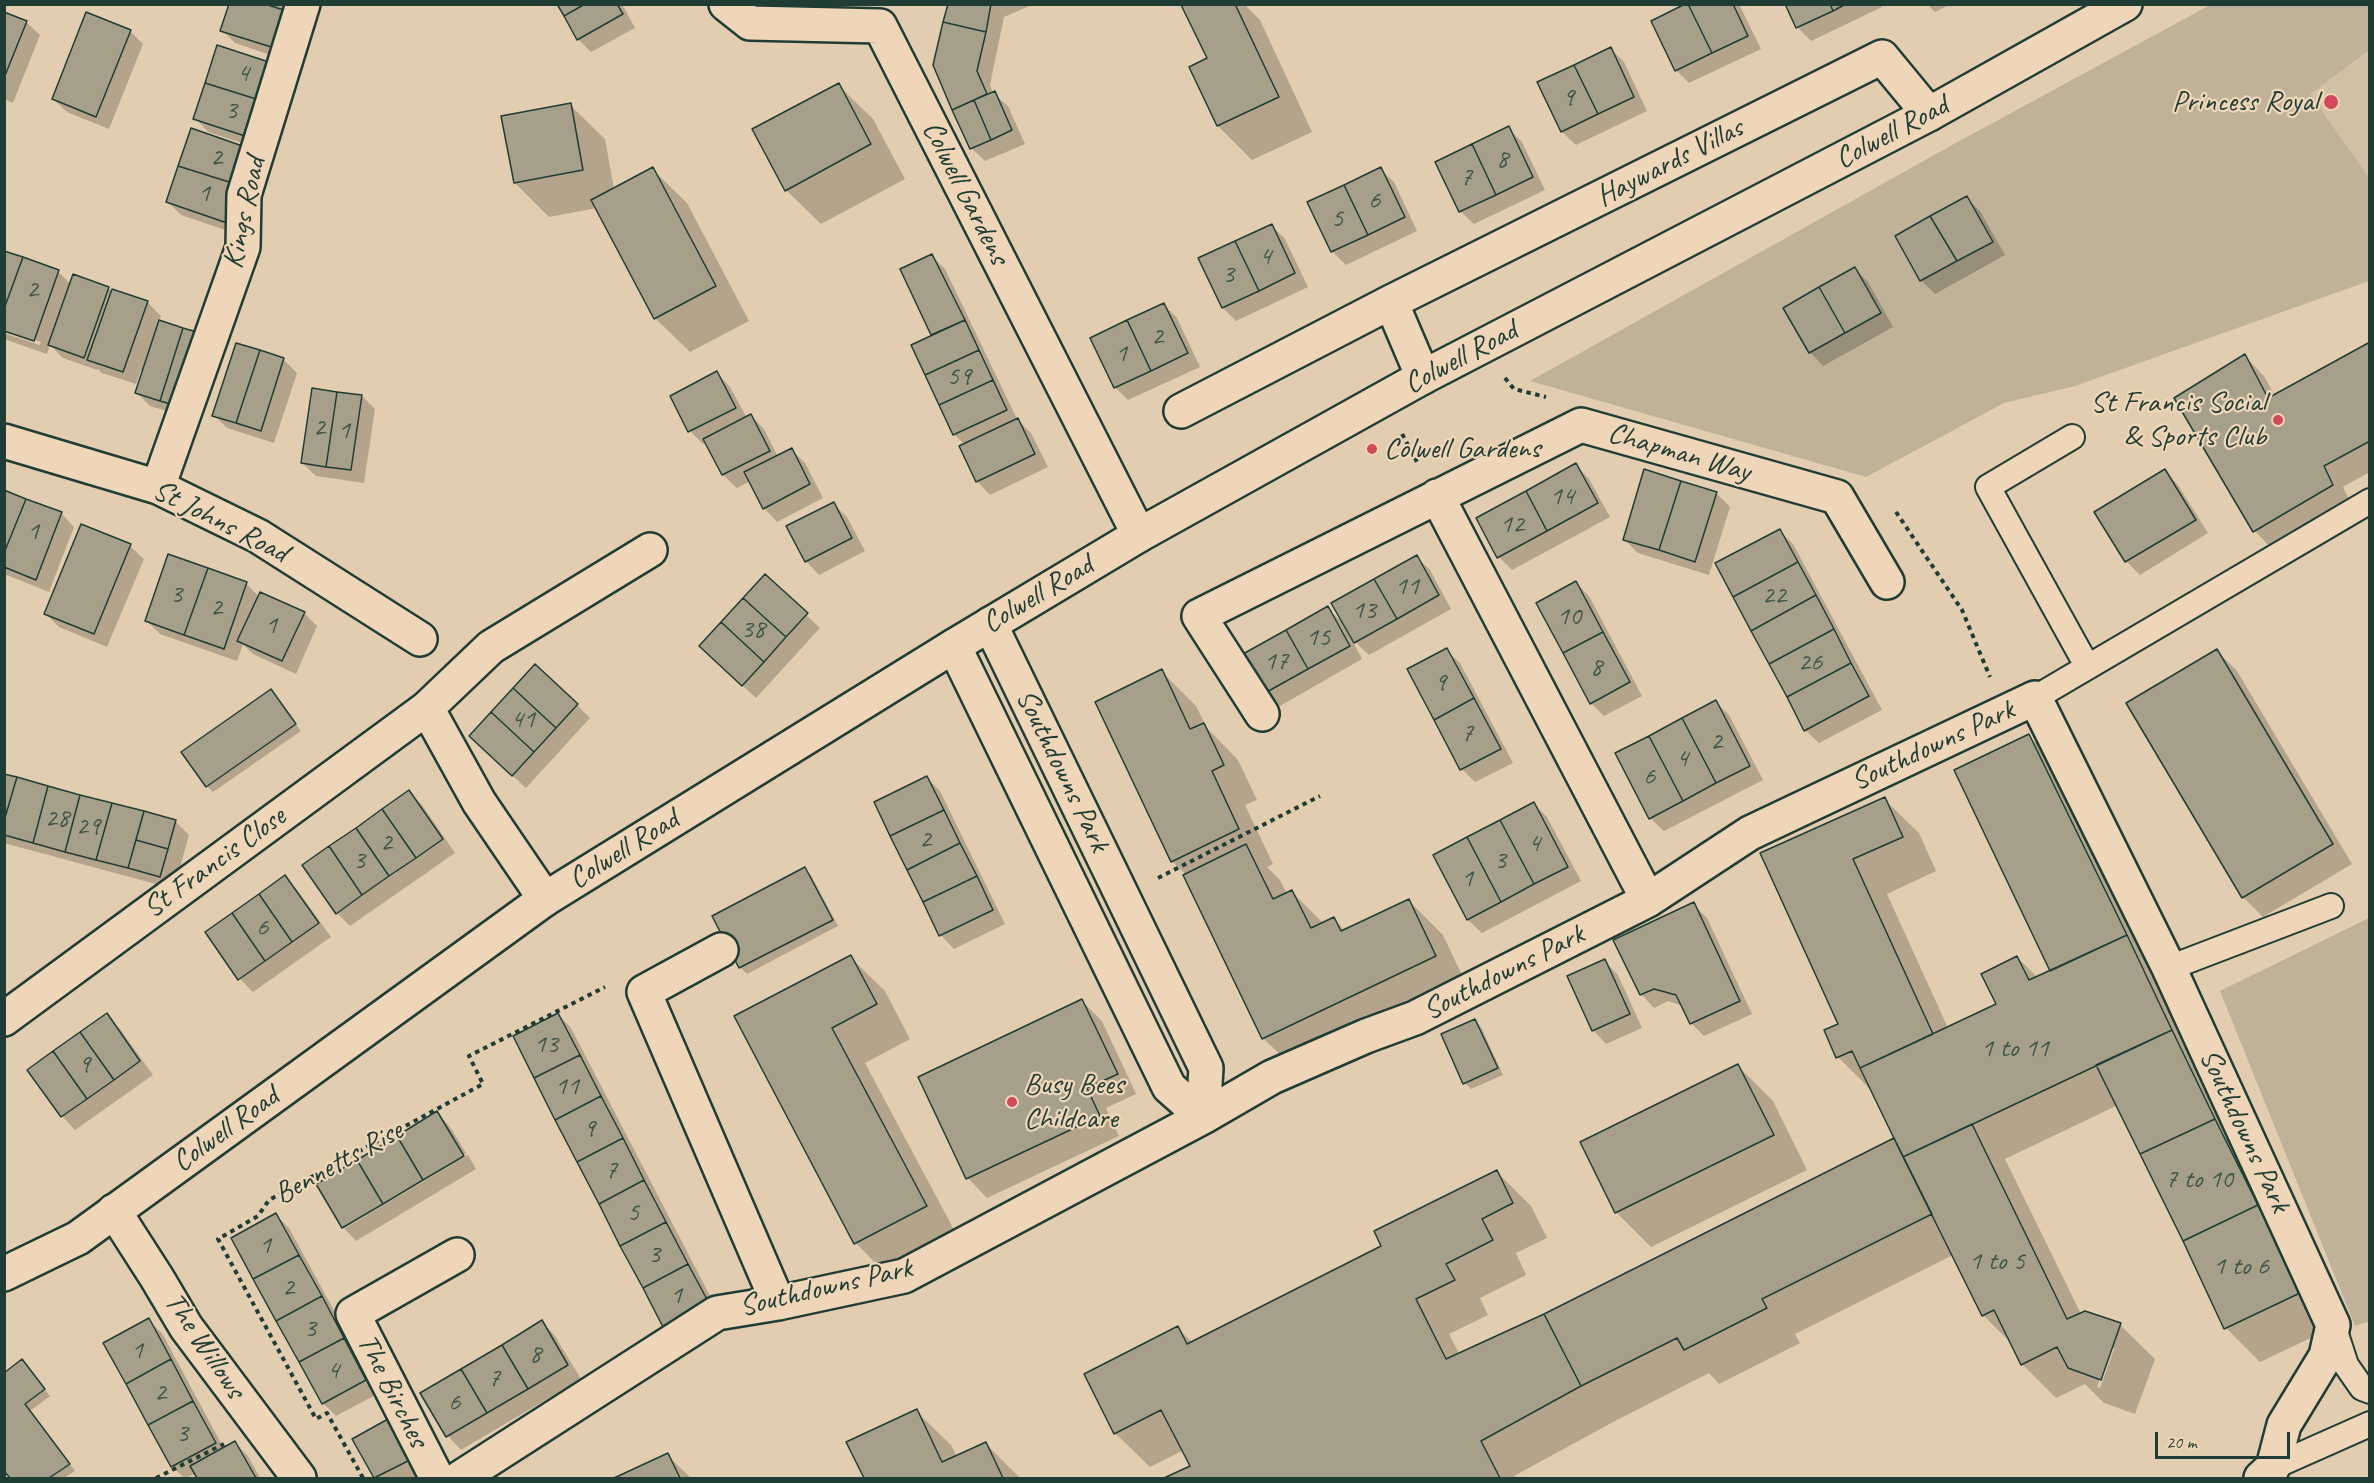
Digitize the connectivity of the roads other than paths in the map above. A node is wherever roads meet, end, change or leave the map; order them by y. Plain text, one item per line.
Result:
1 (303, 4) edge
2 (726, 4) edge
3 (2125, 4) edge
4 (886, 15) edge
5 (1929, 114) junction
6 (1391, 302) junction
7 (1423, 377) junction
8 (1181, 411) dead end
9 (2072, 436) dead end
10 (4, 441) edge
11 (158, 488) junction
12 (1437, 496) junction
13 (2370, 501) edge
14 (1139, 535) junction
15 (650, 550) dead end
16 (1887, 582) dead end
17 (990, 624) junction
18 (420, 639) dead end
19 (954, 645) junction
20 (2087, 666) junction
21 (2035, 698) junction
22 (426, 708) junction
23 (1262, 714) dead end
24 (545, 899) junction
25 (1648, 900) junction
26 (2331, 906) dead end
27 (721, 950) dead end
28 (2169, 968) junction
29 (4, 1019) edge
30 (1203, 1117) junction
31 (114, 1211) junction
32 (457, 1255) dead end
33 (4, 1274) edge
34 (778, 1303) junction
35 (2333, 1325) junction
36 (2370, 1391) edge
37 (2370, 1424) edge
38 (2267, 1473) edge
39 (298, 1479) edge
40 (437, 1479) edge
41 (460, 1479) edge

1 - 11 street, Kings Road
2 - 4 street, Colwell Gardens
3 - 5 street, Colwell Road
4 - 14 street, Colwell Gardens
5 - 6 street, Haywards Villas
5 - 7 street, Colwell Road
6 - 7 street
6 - 8 street, Haywards Villas
7 - 14 street, Colwell Road
9 - 20 lane
10 - 11 street, St Johns Road
11 - 18 street, St Johns Road
12 - 16 street, Chapman Way
12 - 23 street, Chapman Way
12 - 25 street
13 - 20 lane
14 - 17 street, Colwell Road
15 - 22 street, St Francis Close
17 - 19 street, Colwell Road
17 - 30 street, Southdowns Park
19 - 24 street, Colwell Road
19 - 30 street, Southdowns Park
20 - 21 lane
21 - 25 street, Southdowns Park
21 - 28 street, Southdowns Park
22 - 24 street
22 - 29 street, St Francis Close
24 - 31 street, Colwell Road
25 - 30 street, Southdowns Park
26 - 28 lane
27 - 34 street
28 - 35 street, Southdowns Park
30 - 34 street, Southdowns Park
31 - 33 street, Colwell Road
31 - 39 street, The Willows
32 - 40 street, The Birches
34 - 41 street, Southdowns Park
35 - 36 lane
35 - 38 street
37 - 38 lane

